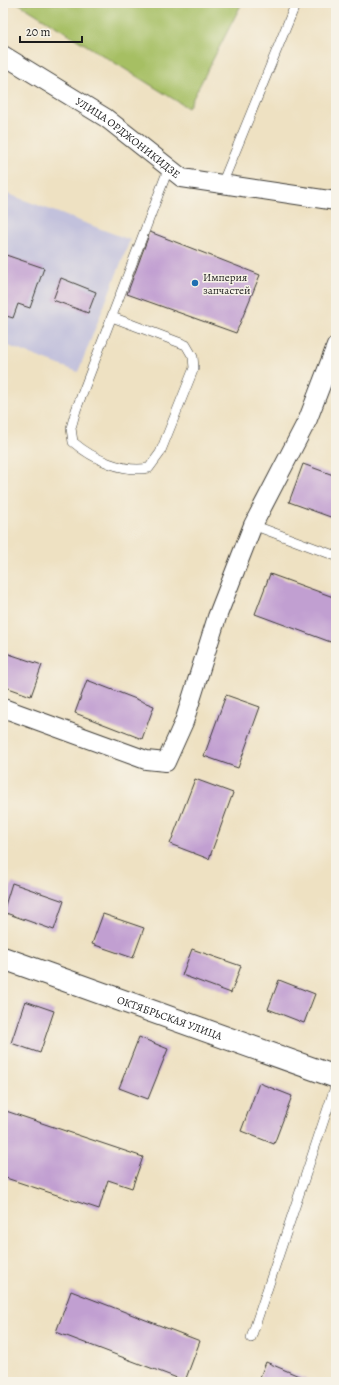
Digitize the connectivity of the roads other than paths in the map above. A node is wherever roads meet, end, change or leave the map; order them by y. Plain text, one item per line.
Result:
1 (296, 3) edge
2 (3, 55) edge
3 (169, 167) junction
4 (222, 184) junction
5 (336, 201) edge
6 (112, 317) junction
7 (336, 346) edge
8 (254, 525) junction
9 (336, 556) edge
10 (3, 708) edge
11 (3, 958) edge
12 (336, 1076) edge
13 (336, 1084) edge
14 (251, 1338) dead end

1 - 4 lane
2 - 3 street, УЛИЦА ОРДЖОНИКИДЗЕ
3 - 4 street, УЛИЦА ОРДЖОНИКИДЗЕ
3 - 6 lane
4 - 5 street, УЛИЦА ОРДЖОНИКИДЗЕ
6 - 6 lane
7 - 8 street
8 - 9 lane
8 - 10 street
11 - 12 street, ОКТЯБРЬСКАЯ УЛИЦА
13 - 14 lane

